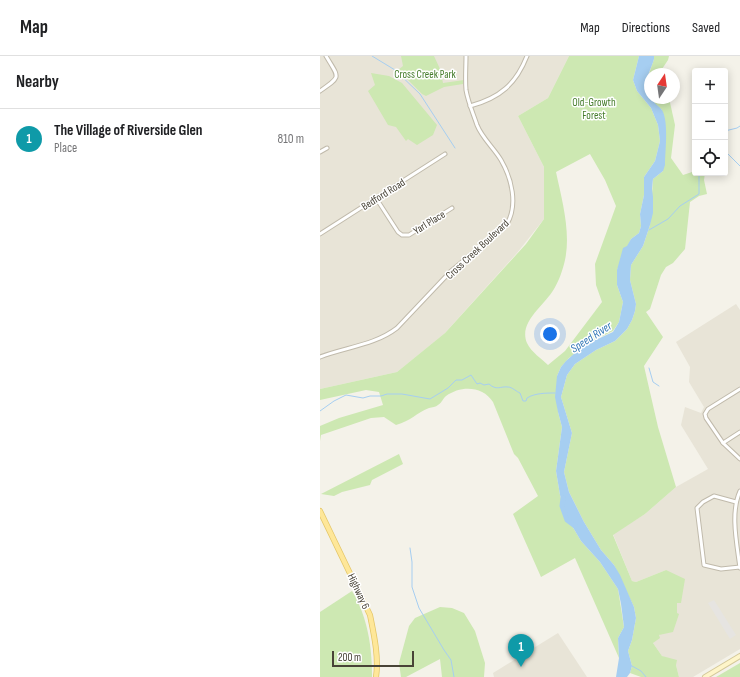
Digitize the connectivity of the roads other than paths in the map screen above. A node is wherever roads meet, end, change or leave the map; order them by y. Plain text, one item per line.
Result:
1 (326, 56) edge
2 (466, 56) edge
3 (527, 56) edge
4 (320, 91) edge
5 (470, 106) junction
6 (327, 148) dead end
7 (320, 152) edge
8 (445, 154) dead end
9 (376, 198) junction
10 (452, 208) dead end
11 (320, 234) edge
12 (320, 357) edge
13 (740, 388) edge
14 (740, 432) edge
15 (723, 443) junction
16 (740, 459) edge
17 (740, 490) edge
18 (736, 502) junction
19 (320, 511) edge
20 (740, 568) edge
21 (740, 656) edge
22 (376, 677) edge
23 (705, 677) edge

1 - 4 street
2 - 5 street, Cross Creek Boulevard
3 - 5 street
5 - 12 street, Cross Creek Boulevard
6 - 7 street
8 - 9 street, Bedford Road
9 - 10 street, Yarl Place
9 - 11 street, Bedford Road
13 - 15 street
14 - 15 street
15 - 16 street
17 - 18 street
18 - 20 street
18 - 20 street
19 - 22 main road, Highway 6
21 - 23 main road

